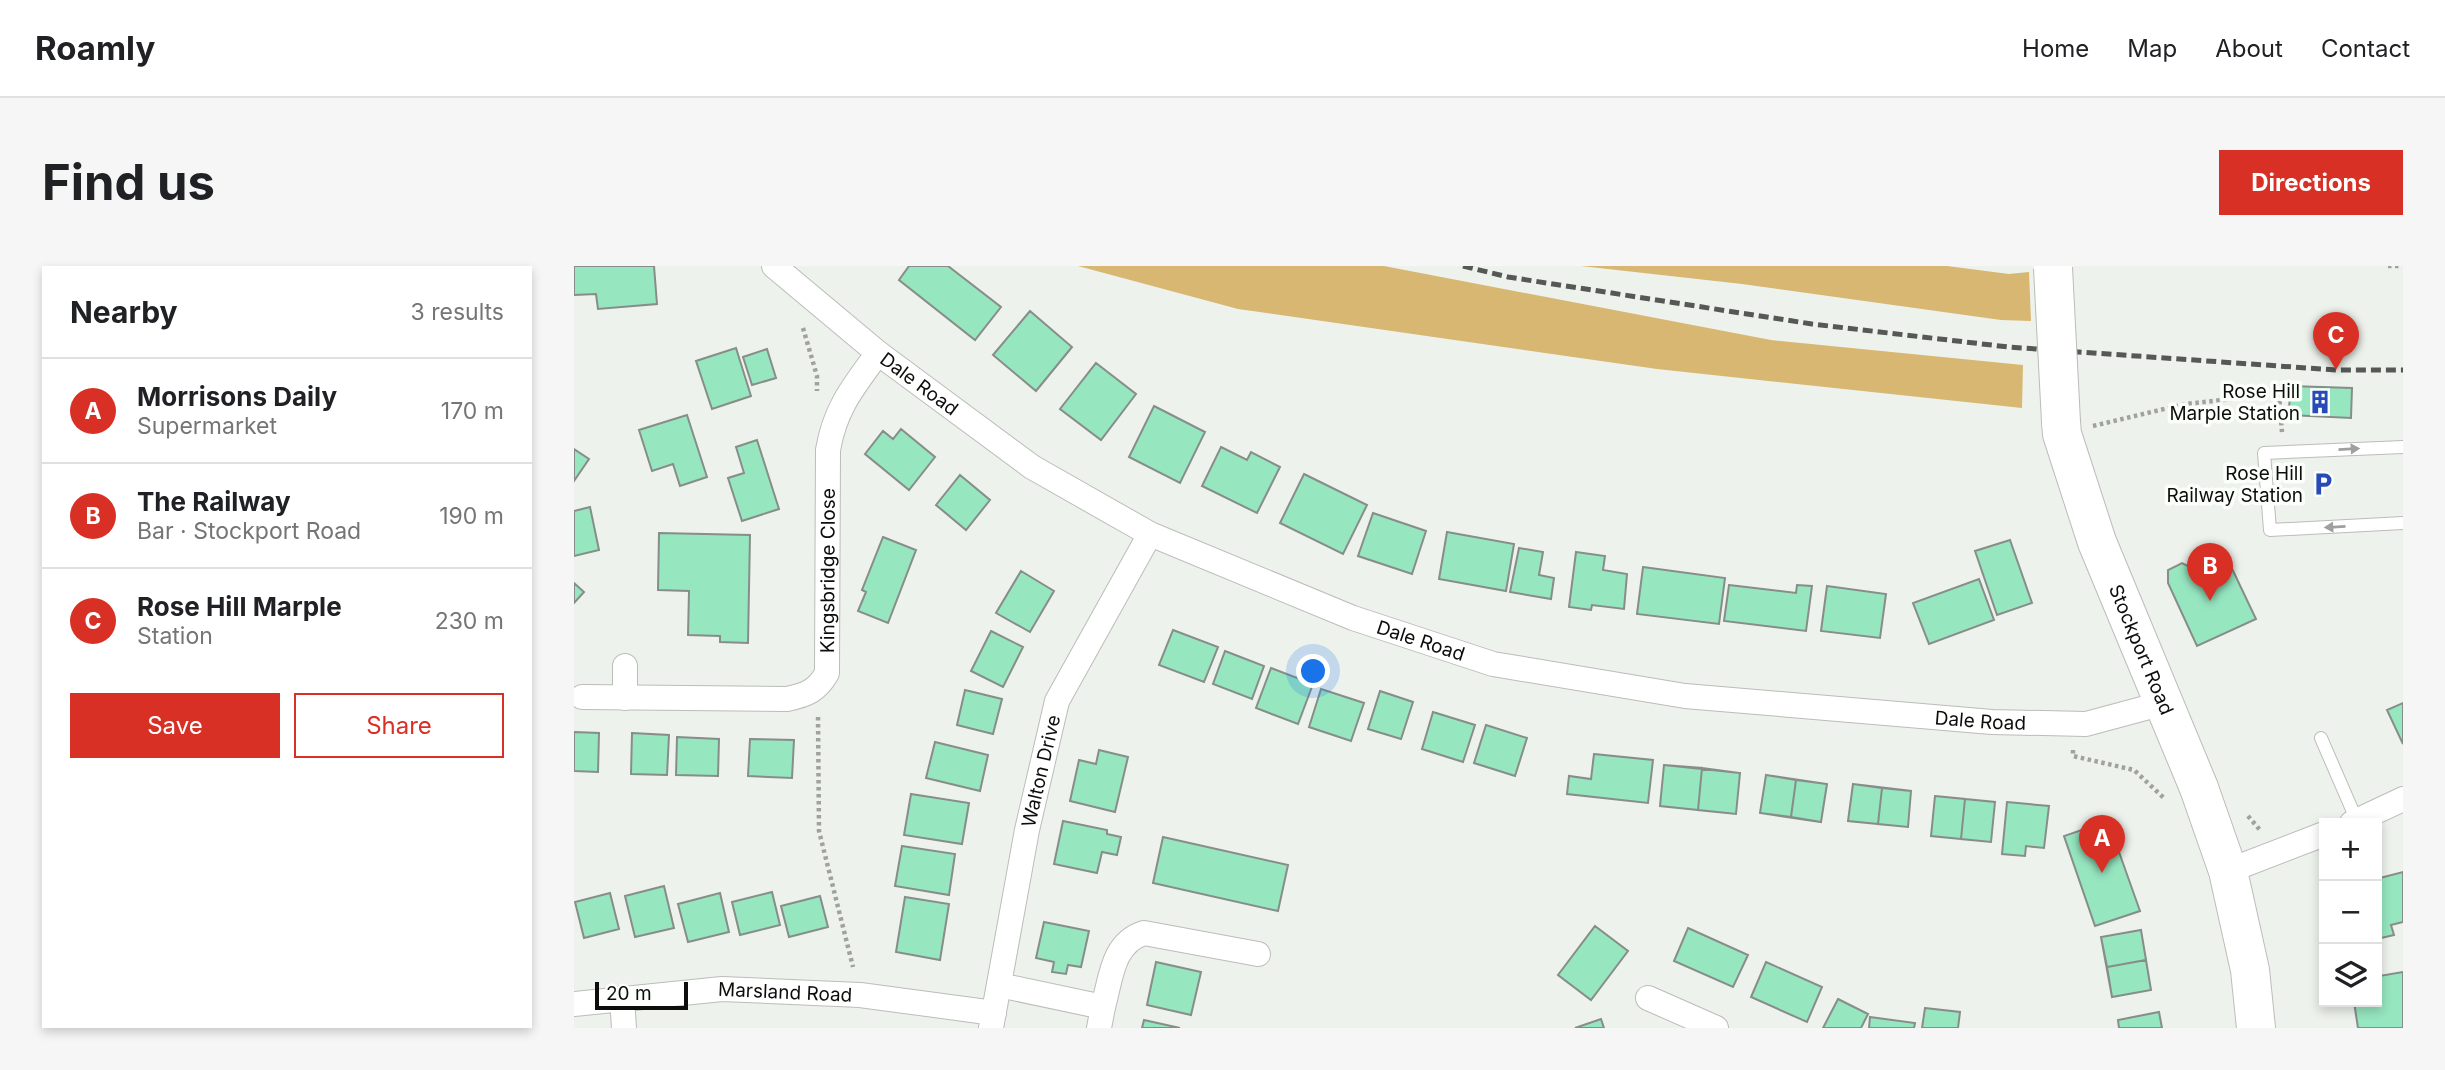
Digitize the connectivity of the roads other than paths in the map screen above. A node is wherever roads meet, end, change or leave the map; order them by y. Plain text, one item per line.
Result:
1 (2053, 267) edge
2 (780, 270) edge
3 (878, 353) junction
4 (2403, 447) edge
5 (2403, 523) edge
6 (1150, 534) junction
7 (625, 666) dead end
8 (582, 697) dead end
9 (625, 698) junction
10 (2164, 703) junction
11 (2321, 738) dead end
12 (2403, 799) edge
13 (2353, 818) edge
14 (2363, 818) edge
15 (2319, 836) edge
16 (2228, 871) junction
17 (1258, 954) dead end
18 (999, 985) junction
19 (622, 998) junction
20 (1648, 998) dead end
21 (574, 1004) edge
22 (1101, 1017) edge
23 (993, 1020) edge
24 (624, 1028) edge
25 (1716, 1028) edge
26 (2256, 1028) edge

1 - 10 main road, Stockport Road, bridge
2 - 3 street, Dale Road
3 - 6 street, Dale Road
3 - 9 street, Kingsbridge Close
5 -> 4 lane
6 - 10 street, Dale Road
6 - 18 street, Walton Drive
7 - 9 street
8 - 9 street
10 - 16 main road, Stockport Road
11 - 13 lane
12 - 14 street
15 - 16 street
16 - 26 main road, Stockport Road
17 - 22 street
18 - 22 street
18 - 23 street, Walton Drive
19 - 21 street, Marsland Road
19 - 23 street, Marsland Road
19 - 24 street
20 - 25 street

